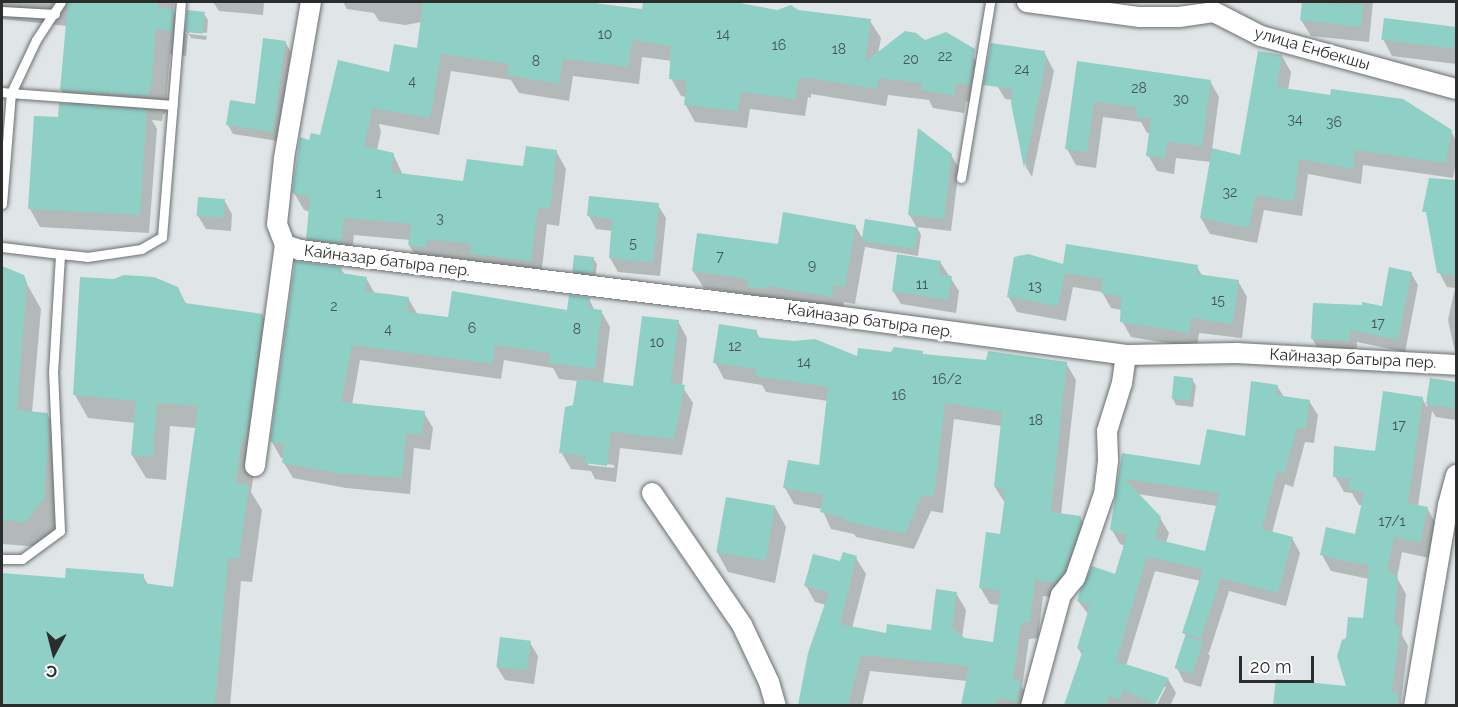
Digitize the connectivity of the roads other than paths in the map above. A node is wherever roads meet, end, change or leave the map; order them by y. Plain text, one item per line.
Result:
1 (61, 2) edge
2 (181, 2) edge
3 (311, 2) edge
4 (990, 2) edge
5 (1027, 2) edge
6 (1215, 7) edge
7 (2, 11) edge
8 (55, 14) junction
9 (1456, 89) edge
10 (6, 92) edge
11 (173, 105) junction
12 (961, 178) dead end
13 (2, 204) edge
14 (285, 245) junction
15 (2, 247) edge
16 (60, 254) junction
17 (1126, 355) junction
18 (1456, 365) edge
19 (255, 465) dead end
20 (1456, 475) edge
21 (652, 494) dead end
22 (2, 559) edge
23 (776, 705) edge
24 (1030, 705) edge
25 (1414, 705) edge

1 - 8 lane
2 - 11 lane
3 - 14 street
4 - 12 lane
5 - 6 street, улица Енбекшы
6 - 9 street, улица Енбекшы
7 - 8 lane
8 - 10 lane
10 - 11 lane
10 - 13 lane
11 - 16 lane
14 - 17 street, Кайназар батыра пер.
14 - 19 street
15 - 16 lane
16 - 22 lane
17 - 18 street, Кайназар батыра пер.
17 - 24 street
20 - 25 street
21 - 23 street

